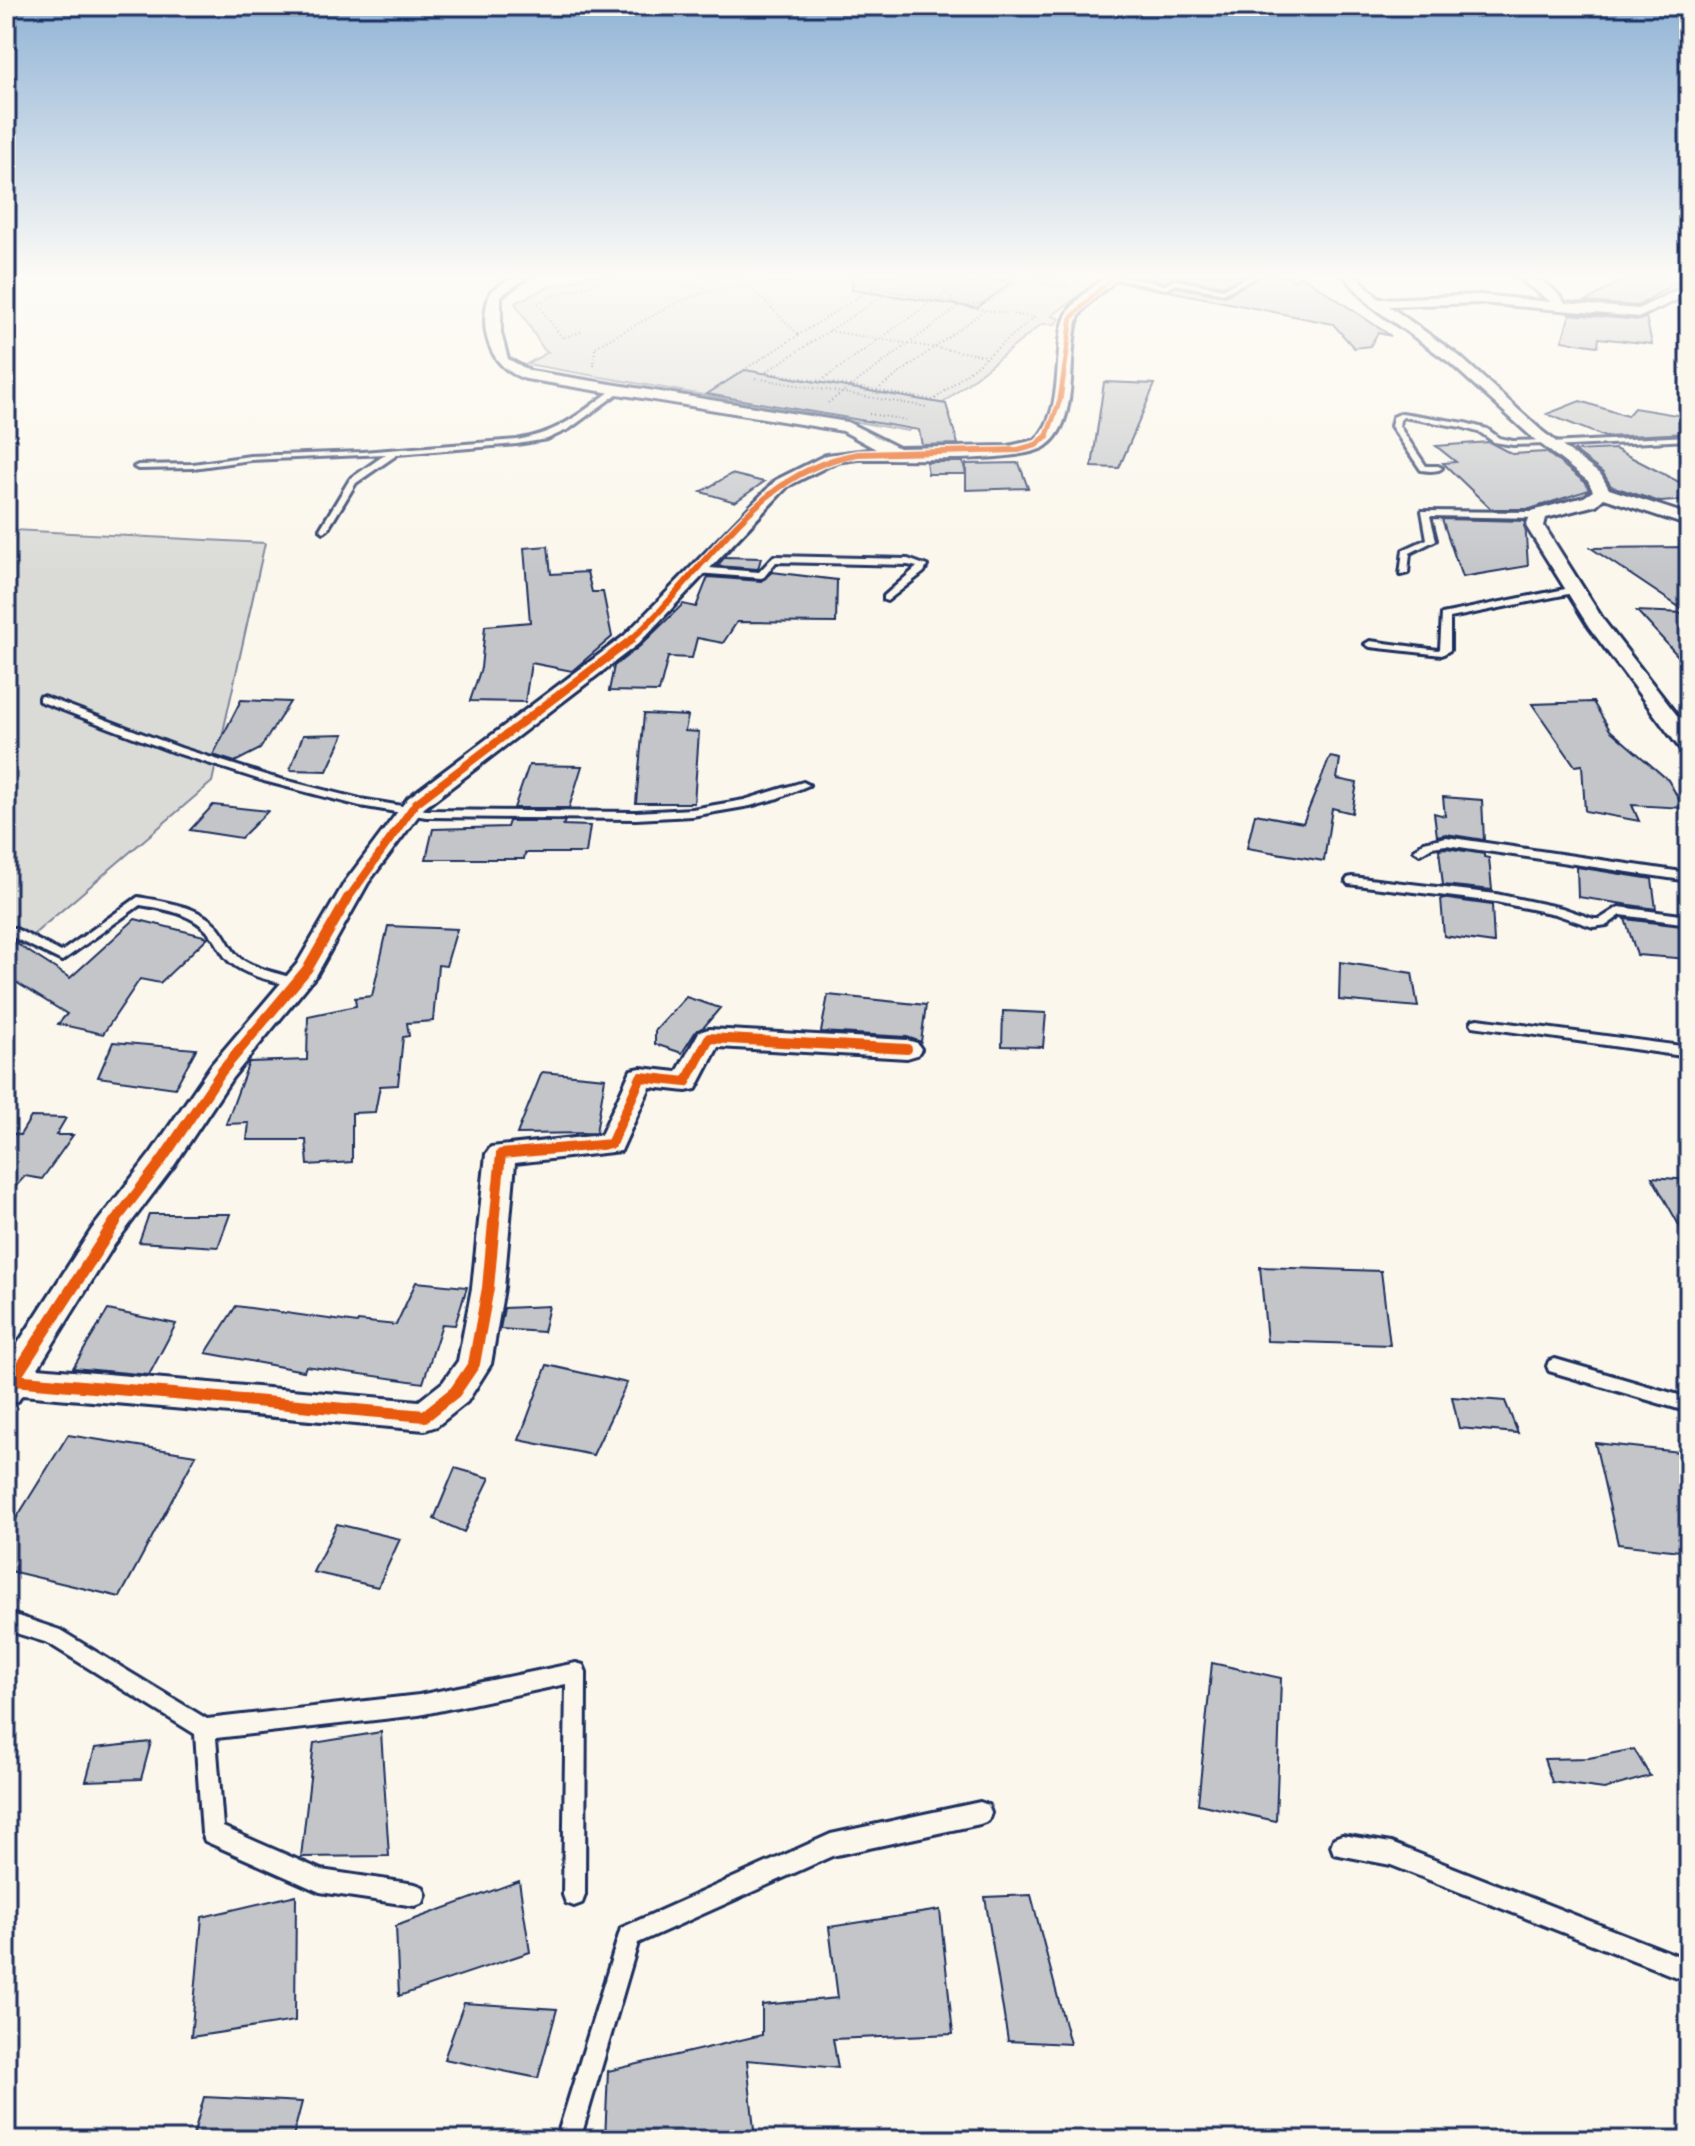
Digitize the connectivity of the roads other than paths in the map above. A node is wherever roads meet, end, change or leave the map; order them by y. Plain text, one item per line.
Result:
1 (527, 375) edge
2 (1064, 375) edge
3 (1472, 375) edge
4 (617, 391) junction
5 (1689, 438) edge
6 (870, 441) junction
7 (1548, 443) junction
8 (398, 450) junction
9 (894, 453) junction
10 (843, 456) junction
11 (138, 467) dead end
12 (1438, 468) dead end
13 (1602, 492) junction
14 (1538, 515) junction
15 (1685, 517) edge
16 (324, 529) dead end
17 (697, 570) junction
18 (1403, 573) dead end
19 (1575, 590) junction
20 (887, 598) dead end
21 (1370, 644) dead end
22 (43, 699) dead end
23 (1689, 745) edge
24 (803, 785) dead end
25 (408, 811) junction
26 (1420, 850) dead end
27 (1689, 877) edge
28 (1352, 881) dead end
29 (1689, 920) edge
30 (10, 931) dead end
31 (296, 983) junction
32 (1478, 1023) dead end
33 (907, 1049) dead end
34 (1689, 1052) edge
35 (1555, 1366) dead end
36 (10, 1385) edge
37 (1689, 1405) edge
38 (6, 1621) edge
39 (205, 1729) junction
40 (980, 1813) dead end
41 (1342, 1846) dead end
42 (415, 1895) dead end
43 (574, 1895) dead end
44 (1689, 1971) edge
45 (568, 2140) edge

1 - 4 street
2 - 9 street
3 - 7 street
4 - 6 street
4 - 8 lane
5 - 7 lane
6 - 9 street
6 - 10 street
7 - 12 lane
7 - 13 street
8 - 11 lane
8 - 16 lane
9 - 10 street
10 - 17 street
13 - 14 street
13 - 15 street
14 - 18 lane
14 - 19 street
17 - 20 lane
17 - 25 street
19 - 21 lane
19 - 23 street
22 - 25 lane
24 - 25 lane
25 - 31 street
26 - 27 lane
28 - 29 lane
30 - 31 lane
31 - 36 street
32 - 34 lane
33 - 36 street
35 - 37 lane
38 - 39 lane
39 - 42 lane
39 - 43 lane
40 - 45 lane
41 - 44 lane

